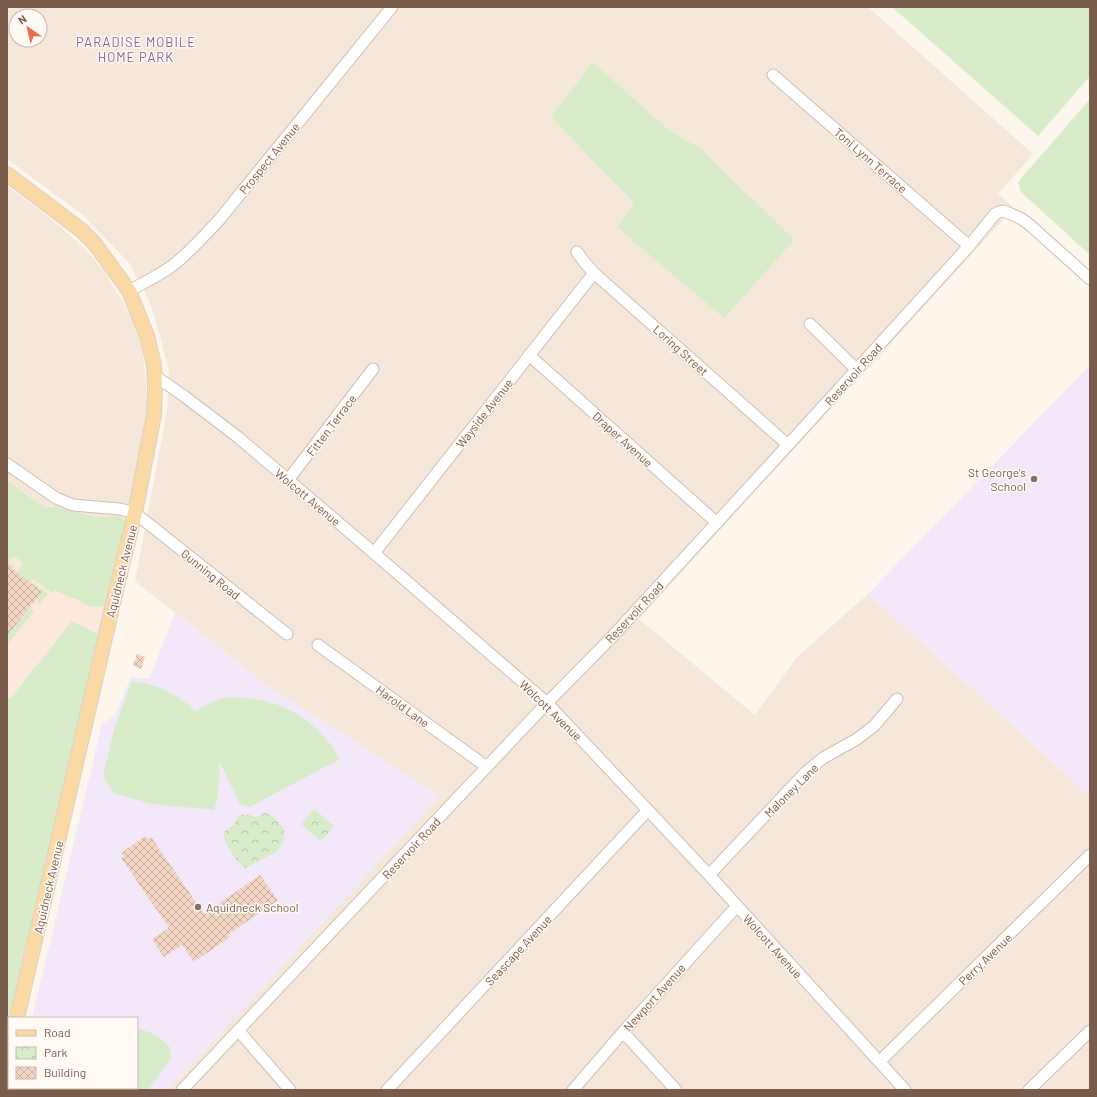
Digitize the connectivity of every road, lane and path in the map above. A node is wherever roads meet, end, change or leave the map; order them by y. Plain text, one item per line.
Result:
1 (392, 7) edge
2 (773, 75) dead end
3 (7, 174) edge
4 (969, 246) junction
5 (577, 252) dead end
6 (594, 273) junction
7 (1090, 279) edge
8 (129, 291) junction
9 (810, 324) dead end
10 (529, 355) junction
11 (373, 369) dead end
12 (856, 369) junction
13 (154, 376) junction
14 (788, 445) junction
15 (7, 464) edge
16 (288, 480) junction
17 (135, 513) junction
18 (717, 522) junction
19 (374, 553) junction
20 (286, 634) dead end
21 (318, 645) dead end
22 (897, 699) dead end
23 (548, 703) junction
24 (487, 767) junction
25 (648, 810) junction
26 (1090, 855) edge
27 (709, 875) junction
28 (737, 906) junction
29 (17, 1017) edge
30 (238, 1030) junction
31 (1090, 1031) edge
32 (623, 1032) junction
33 (880, 1062) junction
34 (182, 1090) edge
35 (290, 1090) edge
36 (387, 1090) edge
37 (573, 1090) edge
38 (676, 1090) edge
39 (905, 1090) edge
40 (1029, 1090) edge

1 - 8 street, Prospect Avenue
2 - 4 street, Toni Lynn Terrace
3 - 8 main road, Aquidneck Avenue
4 - 7 street, Reservoir Road
4 - 12 street, Reservoir Road
5 - 6 street, Loring Street
6 - 10 street, Wayside Avenue
6 - 14 street, Loring Street
8 - 13 main road, Aquidneck Avenue
9 - 12 street
10 - 18 street, Draper Avenue
10 - 19 street, Wayside Avenue
11 - 16 street, Fitten Terrace
12 - 14 street, Reservoir Road
13 - 16 street, Wolcott Avenue
13 - 17 main road, Aquidneck Avenue
14 - 18 street, Reservoir Road
15 - 17 street
16 - 19 street, Wolcott Avenue
17 - 20 street, Gunning Road
17 - 29 main road, Aquidneck Avenue
18 - 23 street, Reservoir Road
19 - 23 street, Wolcott Avenue
21 - 24 street, Harold Lane
22 - 27 street, Maloney Lane
23 - 24 street, Reservoir Road
23 - 25 street, Wolcott Avenue
24 - 30 street, Reservoir Road
25 - 27 street, Wolcott Avenue
25 - 36 street, Seascape Avenue
26 - 33 street, Perry Avenue
27 - 28 street, Wolcott Avenue
28 - 32 street, Newport Avenue
28 - 33 street, Wolcott Avenue
30 - 34 street, Reservoir Road
30 - 35 street
31 - 40 street
32 - 37 street, Newport Avenue
32 - 38 street
33 - 39 street, Wolcott Avenue

